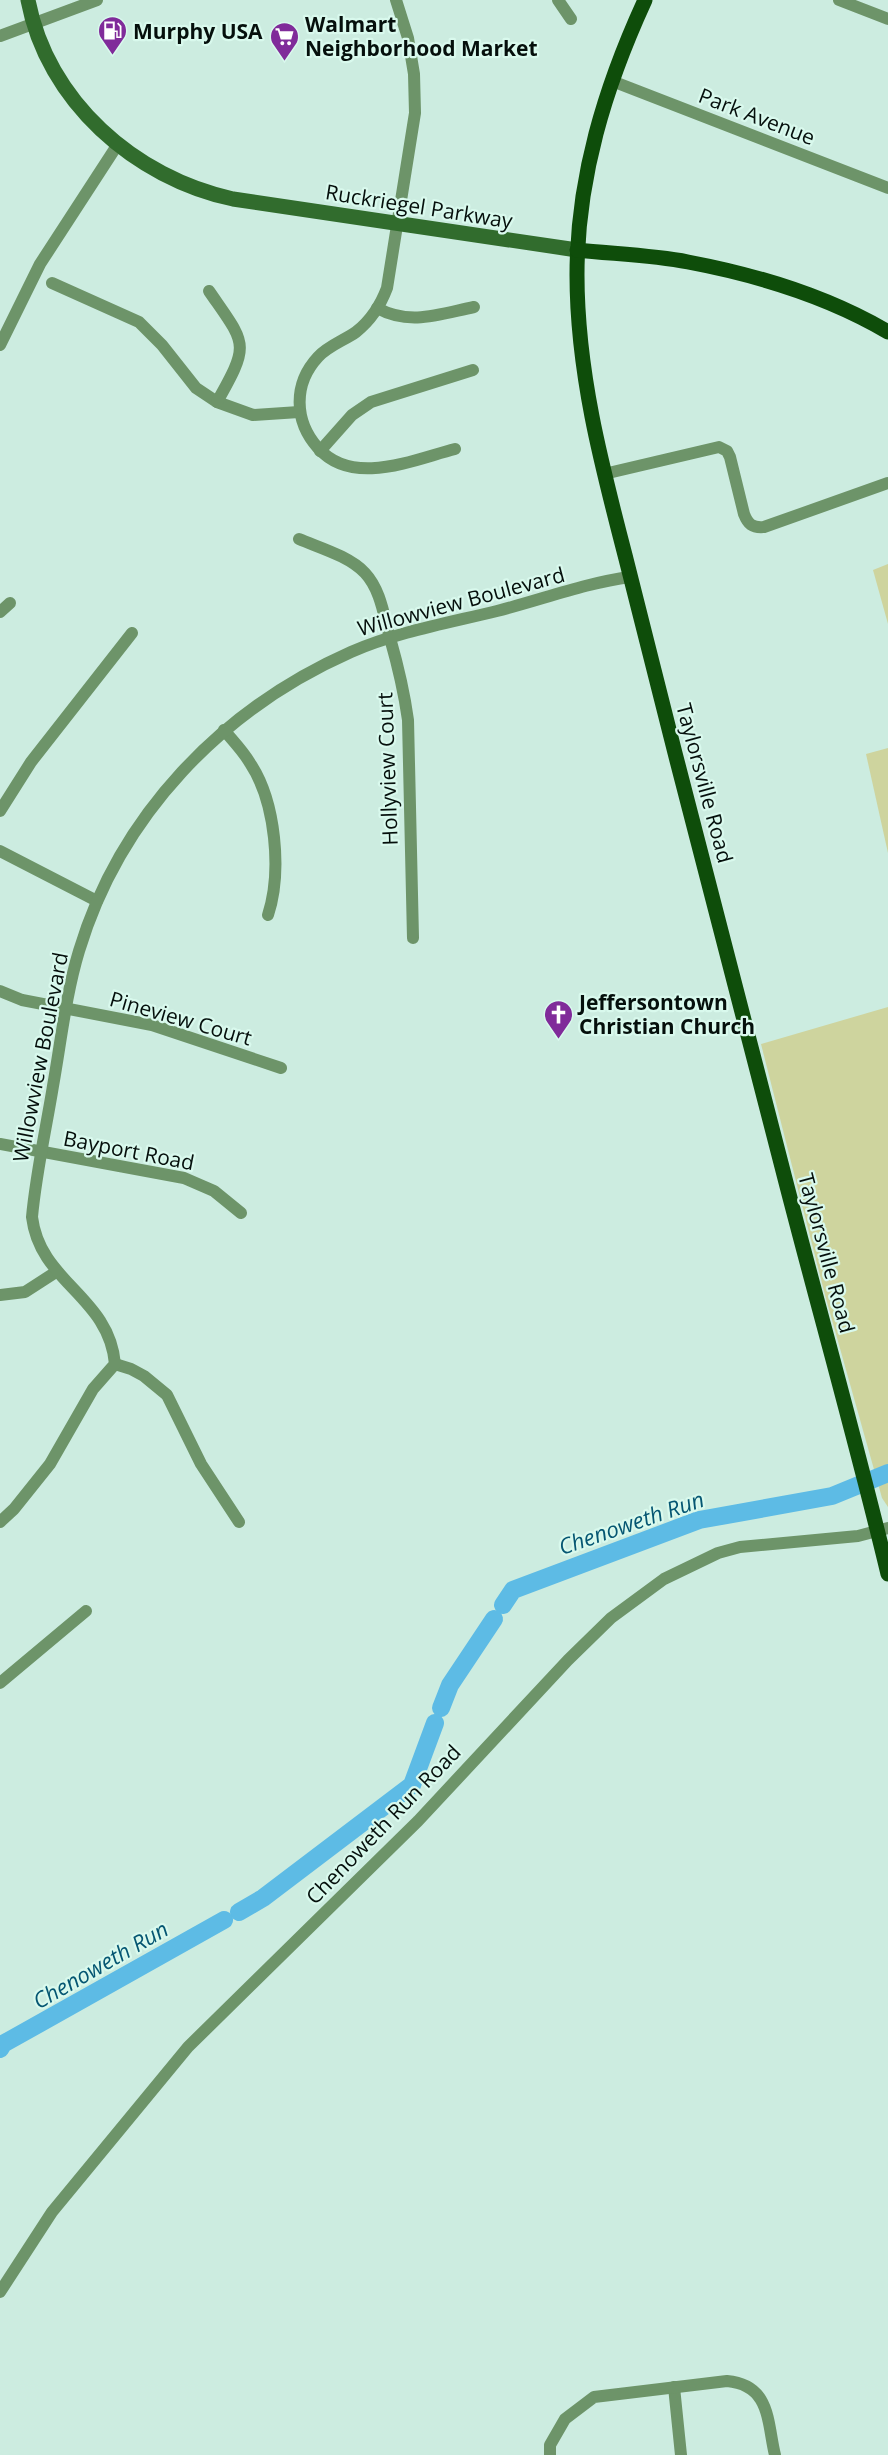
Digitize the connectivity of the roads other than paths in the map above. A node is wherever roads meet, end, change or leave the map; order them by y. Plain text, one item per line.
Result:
1 (28, 0) edge
2 (96, 0) edge
3 (396, 0) edge
4 (558, 0) edge
5 (645, 0) edge
6 (839, 0) edge
7 (571, 19) dead end
8 (888, 19) edge
9 (33, 24) junction
10 (0, 36) edge
11 (612, 81) junction
12 (118, 144) junction
13 (888, 188) edge
14 (397, 223) junction
15 (578, 250) junction
16 (52, 283) dead end
17 (209, 291) dead end
18 (474, 307) dead end
19 (377, 308) junction
20 (888, 332) edge
21 (0, 345) edge
22 (473, 370) dead end
23 (217, 402) junction
24 (299, 412) junction
25 (455, 449) dead end
26 (320, 450) junction
27 (604, 474) junction
28 (888, 483) edge
29 (299, 539) dead end
30 (630, 577) junction
31 (10, 603) dead end
32 (0, 612) edge
33 (132, 633) dead end
34 (390, 638) junction
35 (224, 730) junction
36 (0, 811) edge
37 (0, 851) edge
38 (97, 902) junction
39 (268, 915) dead end
40 (413, 938) dead end
41 (0, 991) edge
42 (66, 1010) junction
43 (281, 1068) dead end
44 (0, 1144) edge
45 (42, 1152) junction
46 (241, 1213) dead end
47 (56, 1272) junction
48 (0, 1295) edge
49 (115, 1364) junction
50 (0, 1522) edge
51 (239, 1522) dead end
52 (883, 1529) edge
53 (888, 1574) edge
54 (86, 1611) dead end
55 (0, 1683) edge
56 (0, 2292) edge
57 (674, 2387) junction
58 (550, 2455) edge
59 (681, 2455) edge
60 (775, 2455) edge

1 - 9 main road, Ruckriegel Parkway
2 - 9 street
3 - 14 street
4 - 7 street
5 - 11 main road, Taylorsville Road
6 - 8 street
9 - 10 street
9 - 12 main road, Ruckriegel Parkway
11 - 13 street, Park Avenue
11 - 15 main road, Taylorsville Road
12 - 14 main road, Ruckriegel Parkway
12 - 21 street
14 - 15 main road, Ruckriegel Parkway
14 - 19 street
15 - 20 main road, Ruckriegel Parkway
15 - 27 main road, Taylorsville Road
16 - 23 street
17 - 23 street
18 - 19 street
19 - 24 street
22 - 26 street
23 - 24 street
24 - 26 street
25 - 26 street
27 - 28 street
27 - 30 main road, Taylorsville Road
29 - 34 street, Hollyview Court
30 - 34 street, Willowview Boulevard
30 - 52 main road, Taylorsville Road
31 - 32 street
33 - 36 street
34 - 35 street, Willowview Boulevard
34 - 40 street, Hollyview Court
35 - 38 street, Willowview Boulevard
35 - 39 street
37 - 38 street
38 - 42 street, Willowview Boulevard
41 - 42 street, Pineview Court
42 - 43 street, Pineview Court
42 - 45 street, Willowview Boulevard
44 - 45 street, Bayport Road
45 - 46 street, Bayport Road
45 - 47 street, Willowview Boulevard
47 - 48 street
47 - 49 street, Willowview Boulevard
49 - 50 street
49 - 51 street
52 - 53 main road, Taylorsville Road
52 - 56 street, Chenoweth Run Road
54 - 55 street
57 - 58 street
57 - 59 street
57 - 60 street

